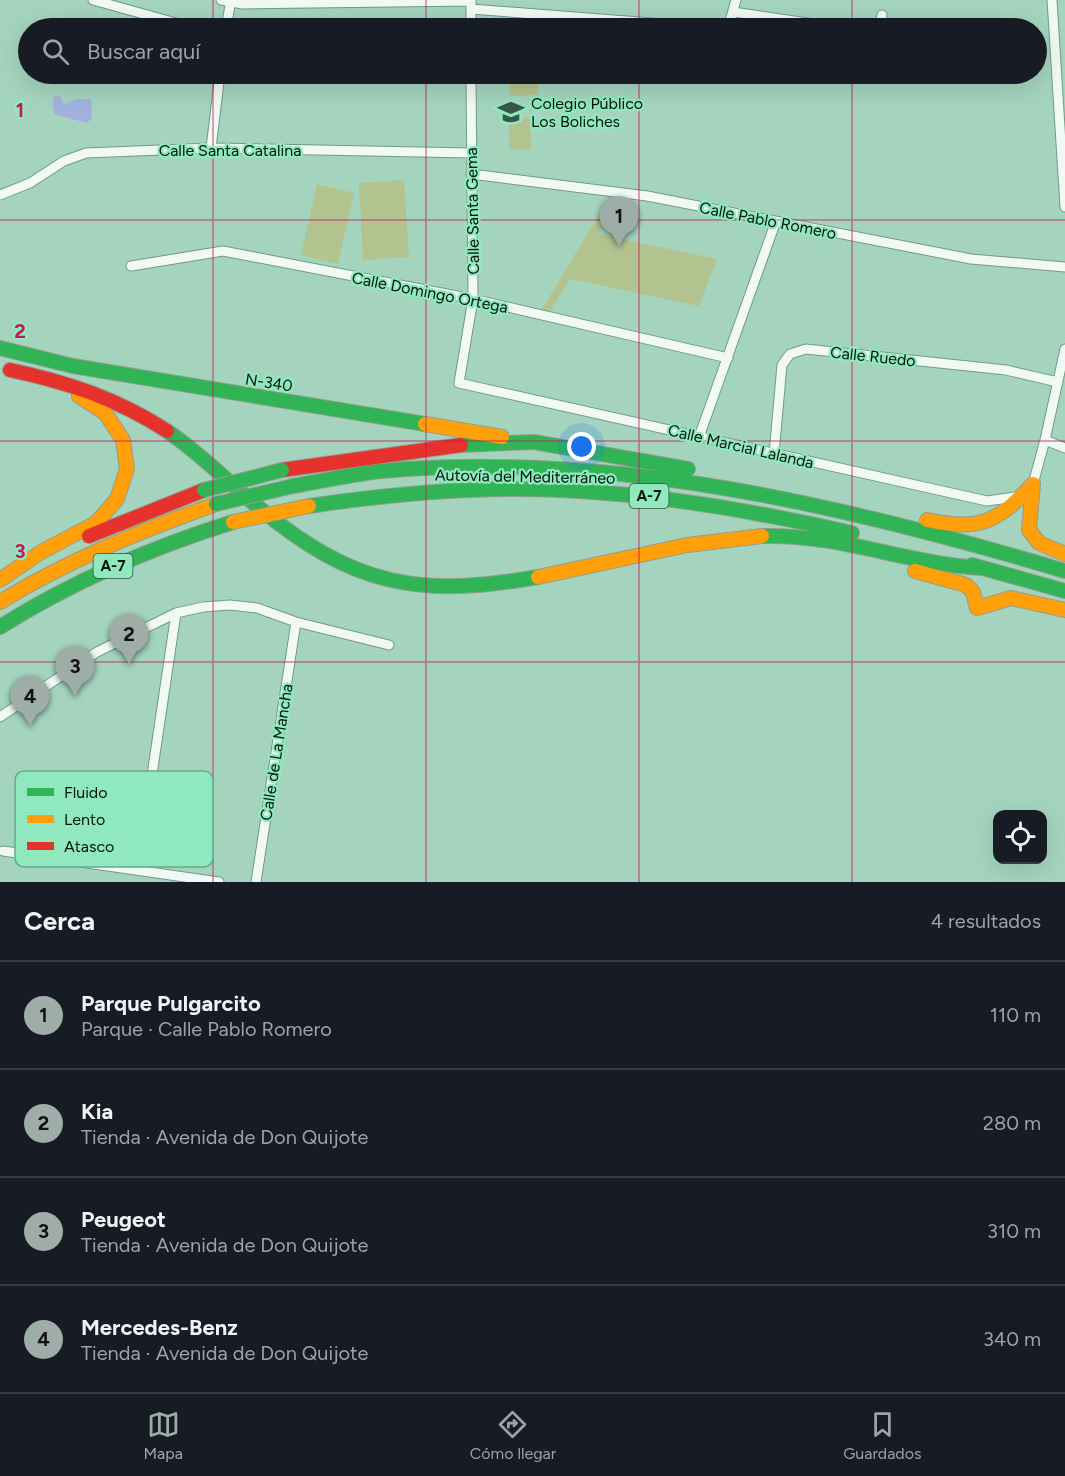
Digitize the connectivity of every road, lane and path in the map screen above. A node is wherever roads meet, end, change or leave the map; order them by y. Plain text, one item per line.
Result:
1 (93, 0) edge
2 (221, 0) edge
3 (736, 0) edge
4 (1052, 0) edge
5 (231, 2) edge
6 (334, 2) edge
7 (471, 3) edge
8 (733, 12) junction
9 (882, 15) dead end
10 (158, 18) edge
11 (228, 18) edge
12 (618, 18) edge
13 (731, 18) edge
14 (774, 18) edge
15 (882, 18) edge
16 (1054, 20) junction
17 (1065, 23) edge
18 (219, 84) edge
19 (471, 84) edge
20 (211, 148) junction
21 (471, 153) junction
22 (471, 174) junction
23 (0, 195) edge
24 (1065, 207) edge
25 (777, 221) junction
26 (131, 266) dead end
27 (1065, 267) edge
28 (473, 299) junction
29 (0, 348) edge
30 (1065, 349) edge
31 (728, 358) junction
32 (5, 369) edge
33 (1058, 382) junction
34 (459, 383) joint
35 (699, 436) junction
36 (1046, 440) junction
37 (534, 442) junction
38 (1065, 448) edge
39 (774, 454) junction
40 (1033, 484) junction
41 (1022, 495) junction
42 (840, 509) junction
43 (878, 519) junction
44 (783, 536) junction
45 (1065, 554) edge
46 (983, 568) junction
47 (1065, 571) edge
48 (0, 581) edge
49 (1065, 591) edge
50 (0, 602) edge
51 (1065, 610) edge
52 (176, 613) junction
53 (296, 622) junction
54 (0, 627) edge
55 (389, 645) dead end
56 (0, 717) edge
57 (153, 771) edge
58 (3, 851) dead end
59 (15, 853) edge
60 (123, 867) edge
61 (138, 869) joint
62 (219, 882) edge
63 (256, 882) edge

1 - 10 street
2 - 5 street
3 - 8 street
4 - 16 street
5 - 6 street
5 - 11 street
6 - 7 street
7 - 12 street
8 - 13 street
8 - 14 street
9 - 15 street
16 - 17 street
16 - 24 street
18 - 20 street
19 - 21 street, Calle Santa Gema
20 - 21 street, Calle Santa Catalina
20 - 23 street, Calle Santa Catalina
21 - 22 street, Calle Santa Gema
22 - 25 street, Calle Pablo Romero
22 - 28 street, Calle Santa Gema
25 - 27 street, Calle Pablo Romero
25 - 31 street
26 - 28 street, Calle Domingo Ortega
28 - 31 street, Calle Domingo Ortega
28 - 34 street, Calle Santa Gema
29 - 37 main road, N-340
30 - 33 street
31 - 35 street
32 - 44 main road
32 - 48 main road
33 - 36 street
33 - 39 street, Calle Ruedo
34 - 35 street, Calle Marcial Lalanda
35 - 39 street, Calle Marcial Lalanda
36 - 38 street
36 - 40 street
37 - 42 main road
37 - 48 main road, bridge
39 - 41 street, Calle Marcial Lalanda
40 - 41 main road
40 - 45 main road
41 - 43 main road
42 - 43 main road, Autovía del Mediterráneo / A-7
42 - 50 main road, Autovía del Mediterráneo / A-7, bridge
43 - 47 main road, Autovía del Mediterráneo / A-7
44 - 46 main road
44 - 51 main road
46 - 49 main road, Autovía del Mediterráneo / A-7
46 - 54 main road, Autovía del Mediterráneo / A-7, bridge
52 - 53 street
52 - 56 street
52 - 57 street
53 - 55 street
53 - 63 street, Calle de La Mancha
58 - 59 street
60 - 61 street
61 - 62 street

